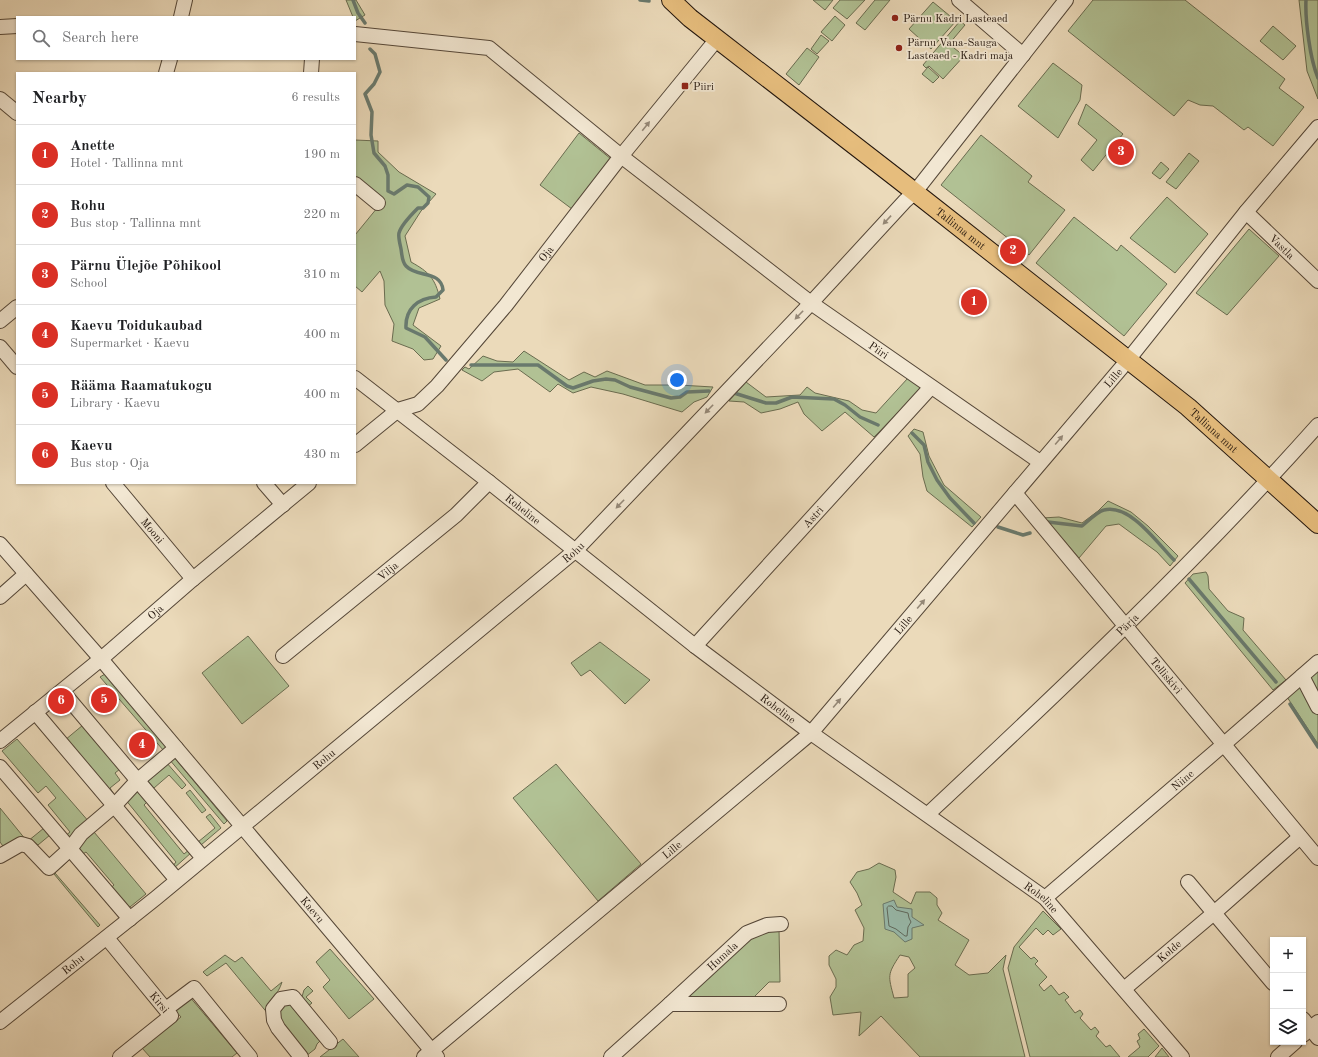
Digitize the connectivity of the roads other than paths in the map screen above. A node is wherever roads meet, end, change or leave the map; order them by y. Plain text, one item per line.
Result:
1 (185, 0) edge
2 (671, 0) edge
3 (958, 0) edge
4 (1066, 0) edge
5 (181, 16) edge
6 (16, 26) edge
7 (0, 27) edge
8 (356, 34) edge
9 (717, 39) junction
10 (1023, 55) junction
11 (170, 60) edge
12 (312, 60) edge
13 (166, 72) edge
14 (311, 72) edge
15 (0, 99) edge
16 (16, 112) edge
17 (1318, 127) edge
18 (621, 156) junction
19 (356, 185) edge
20 (915, 192) junction
21 (378, 203) dead end
22 (1246, 212) junction
23 (1318, 281) edge
24 (811, 303) junction
25 (16, 308) edge
26 (0, 321) edge
27 (0, 347) edge
28 (1128, 360) junction
29 (16, 366) edge
30 (356, 379) edge
31 (931, 387) junction
32 (398, 410) junction
33 (1318, 425) edge
34 (356, 444) edge
35 (1040, 462) junction
36 (1269, 480) junction
37 (489, 482) junction
38 (114, 484) edge
39 (265, 484) edge
40 (308, 484) edge
41 (1015, 493) junction
42 (283, 505) junction
43 (1318, 524) edge
44 (0, 544) edge
45 (576, 550) junction
46 (26, 574) junction
47 (193, 579) junction
48 (0, 597) edge
49 (1125, 626) junction
50 (695, 646) junction
51 (283, 656) dead end
52 (101, 659) junction
53 (1318, 662) edge
54 (1302, 676) junction
55 (62, 691) junction
56 (1318, 707) edge
57 (36, 712) junction
58 (811, 733) junction
59 (0, 741) edge
60 (1224, 745) junction
61 (176, 748) junction
62 (0, 767) edge
63 (138, 780) junction
64 (114, 806) junction
65 (928, 814) junction
66 (242, 826) junction
67 (1300, 837) junction
68 (70, 849) junction
69 (0, 856) edge
70 (203, 858) junction
71 (1318, 858) edge
72 (177, 880) junction
73 (1188, 882) dead end
74 (1045, 898) junction
75 (1214, 913) junction
76 (130, 919) junction
77 (782, 924) dead end
78 (107, 938) junction
79 (1270, 979) edge
80 (1124, 989) junction
81 (670, 1004) junction
82 (779, 1004) dead end
83 (166, 1009) junction
84 (1, 1019) edge
85 (330, 1042) dead end
86 (1292, 1045) edge
87 (431, 1055) edge
88 (120, 1057) edge
89 (250, 1057) edge
90 (301, 1057) edge
91 (610, 1057) edge
92 (1182, 1057) edge
93 (1278, 1057) edge

1 - 5 street
2 - 9 main road, Tallinna mnt
3 - 10 street
4 - 10 street, Rohu
6 - 7 street
8 - 18 street, Piiri
18 -> 9 street, Oja
9 - 20 main road, Tallinna mnt
10 - 20 street, Rohu
11 - 13 street
12 - 14 street
15 - 16 street
17 - 22 street, Lille
18 - 24 street, Piiri
18 - 32 street, Oja
19 - 21 street
20 -> 24 street, Rohu
20 - 28 main road, Tallinna mnt
22 - 23 street, Vastla
22 - 28 street, Lille
24 - 31 street, Piiri
24 -> 45 street, Rohu
25 - 26 street
27 - 29 street
35 -> 28 street, Lille
28 - 36 main road, Tallinna mnt
30 - 32 street, Roheline
31 - 35 street, Piiri
31 - 50 street, Astri
32 - 34 street, Oja
32 - 37 street, Roheline
33 - 36 street, Pärja
35 - 41 street, Lille
36 - 43 main road, Tallinna mnt
36 - 49 street, Pärja
37 - 45 street, Roheline
37 - 51 street, Vilja
38 - 47 street, Mooni
39 - 42 street
40 - 42 street, Oja
41 - 49 street, Telliskivi
58 -> 41 street, Lille
42 - 47 street, Oja
44 - 46 street, Kaevu
45 - 50 street, Roheline
45 - 66 street, Rohu
46 - 48 street
46 - 52 street, Kaevu
47 - 52 street, Oja
49 - 60 street, Telliskivi
49 - 65 street, Pärja
50 - 58 street, Roheline
52 - 55 street, Oja
52 - 61 street, Kaevu
53 - 54 street, Niine
54 - 56 street
54 - 60 street, Niine
55 - 57 street, Oja
55 - 63 street
57 - 59 street, Oja
57 - 64 street
58 - 65 street, Roheline
58 - 87 street, Lille
60 - 67 street, Telliskivi
60 - 74 street, Niine
61 - 63 street
61 - 66 street, Kaevu
62 - 68 street
63 - 64 street
63 - 70 street
64 - 68 street
64 - 72 street
65 - 74 street, Roheline
66 - 70 street, Rohu
66 - 87 street, Kaevu
67 - 71 street, Telliskivi
67 - 75 street, Kolde
68 - 69 street
68 - 76 street
70 - 72 street, Rohu
72 - 76 street, Rohu
73 - 75 street
74 - 80 street, Roheline
75 - 79 street
75 - 80 street, Kolde
76 - 78 street, Rohu
77 - 81 street, Humala
78 - 83 street, Kirsi
78 - 84 street, Rohu
80 - 92 street, Roheline
81 - 82 street
81 - 91 street, Humala
83 - 88 street, Kirsi
83 - 89 street
85 - 90 street
86 - 93 street

